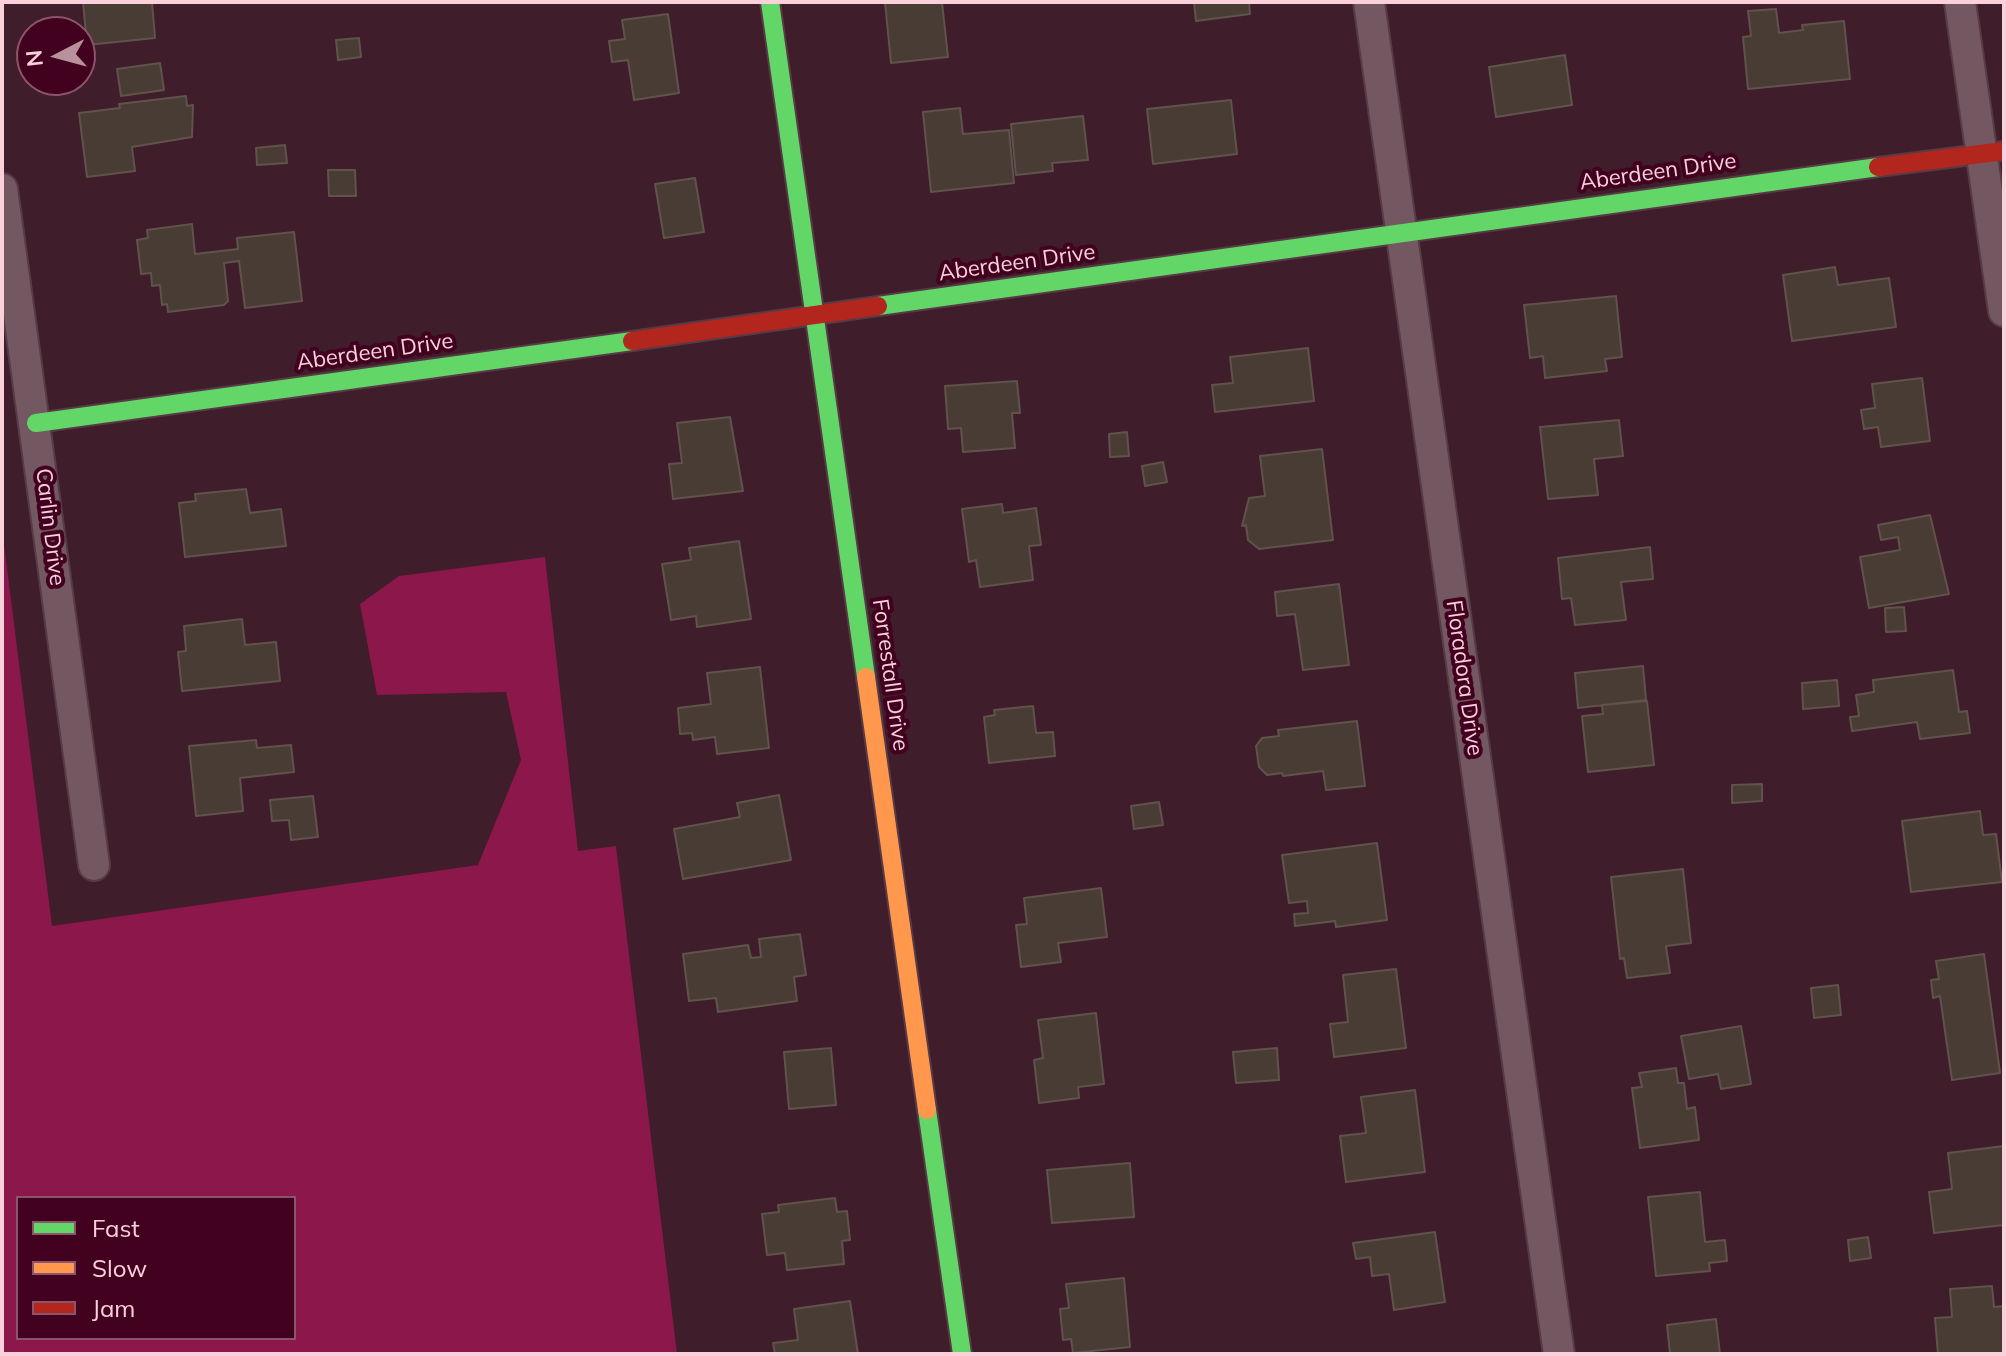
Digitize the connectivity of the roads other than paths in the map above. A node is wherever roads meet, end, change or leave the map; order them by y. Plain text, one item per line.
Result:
1 (770, 2) edge
2 (1369, 2) edge
3 (1960, 2) edge
4 (1993, 152) edge
5 (2, 189) edge
6 (1402, 234) junction
7 (2004, 311) edge
8 (814, 316) junction
9 (36, 423) junction
10 (94, 865) dead end
11 (962, 1354) edge
12 (1559, 1354) edge

1 - 8 street, Forrestall Drive
2 - 6 street, Floradora Drive
3 - 4 street
4 - 6 street, Aberdeen Drive
4 - 7 street
5 - 9 street, Carlin Drive
6 - 8 street, Aberdeen Drive
6 - 12 street, Floradora Drive
8 - 9 street, Aberdeen Drive
8 - 11 street, Forrestall Drive
9 - 10 street, Carlin Drive

